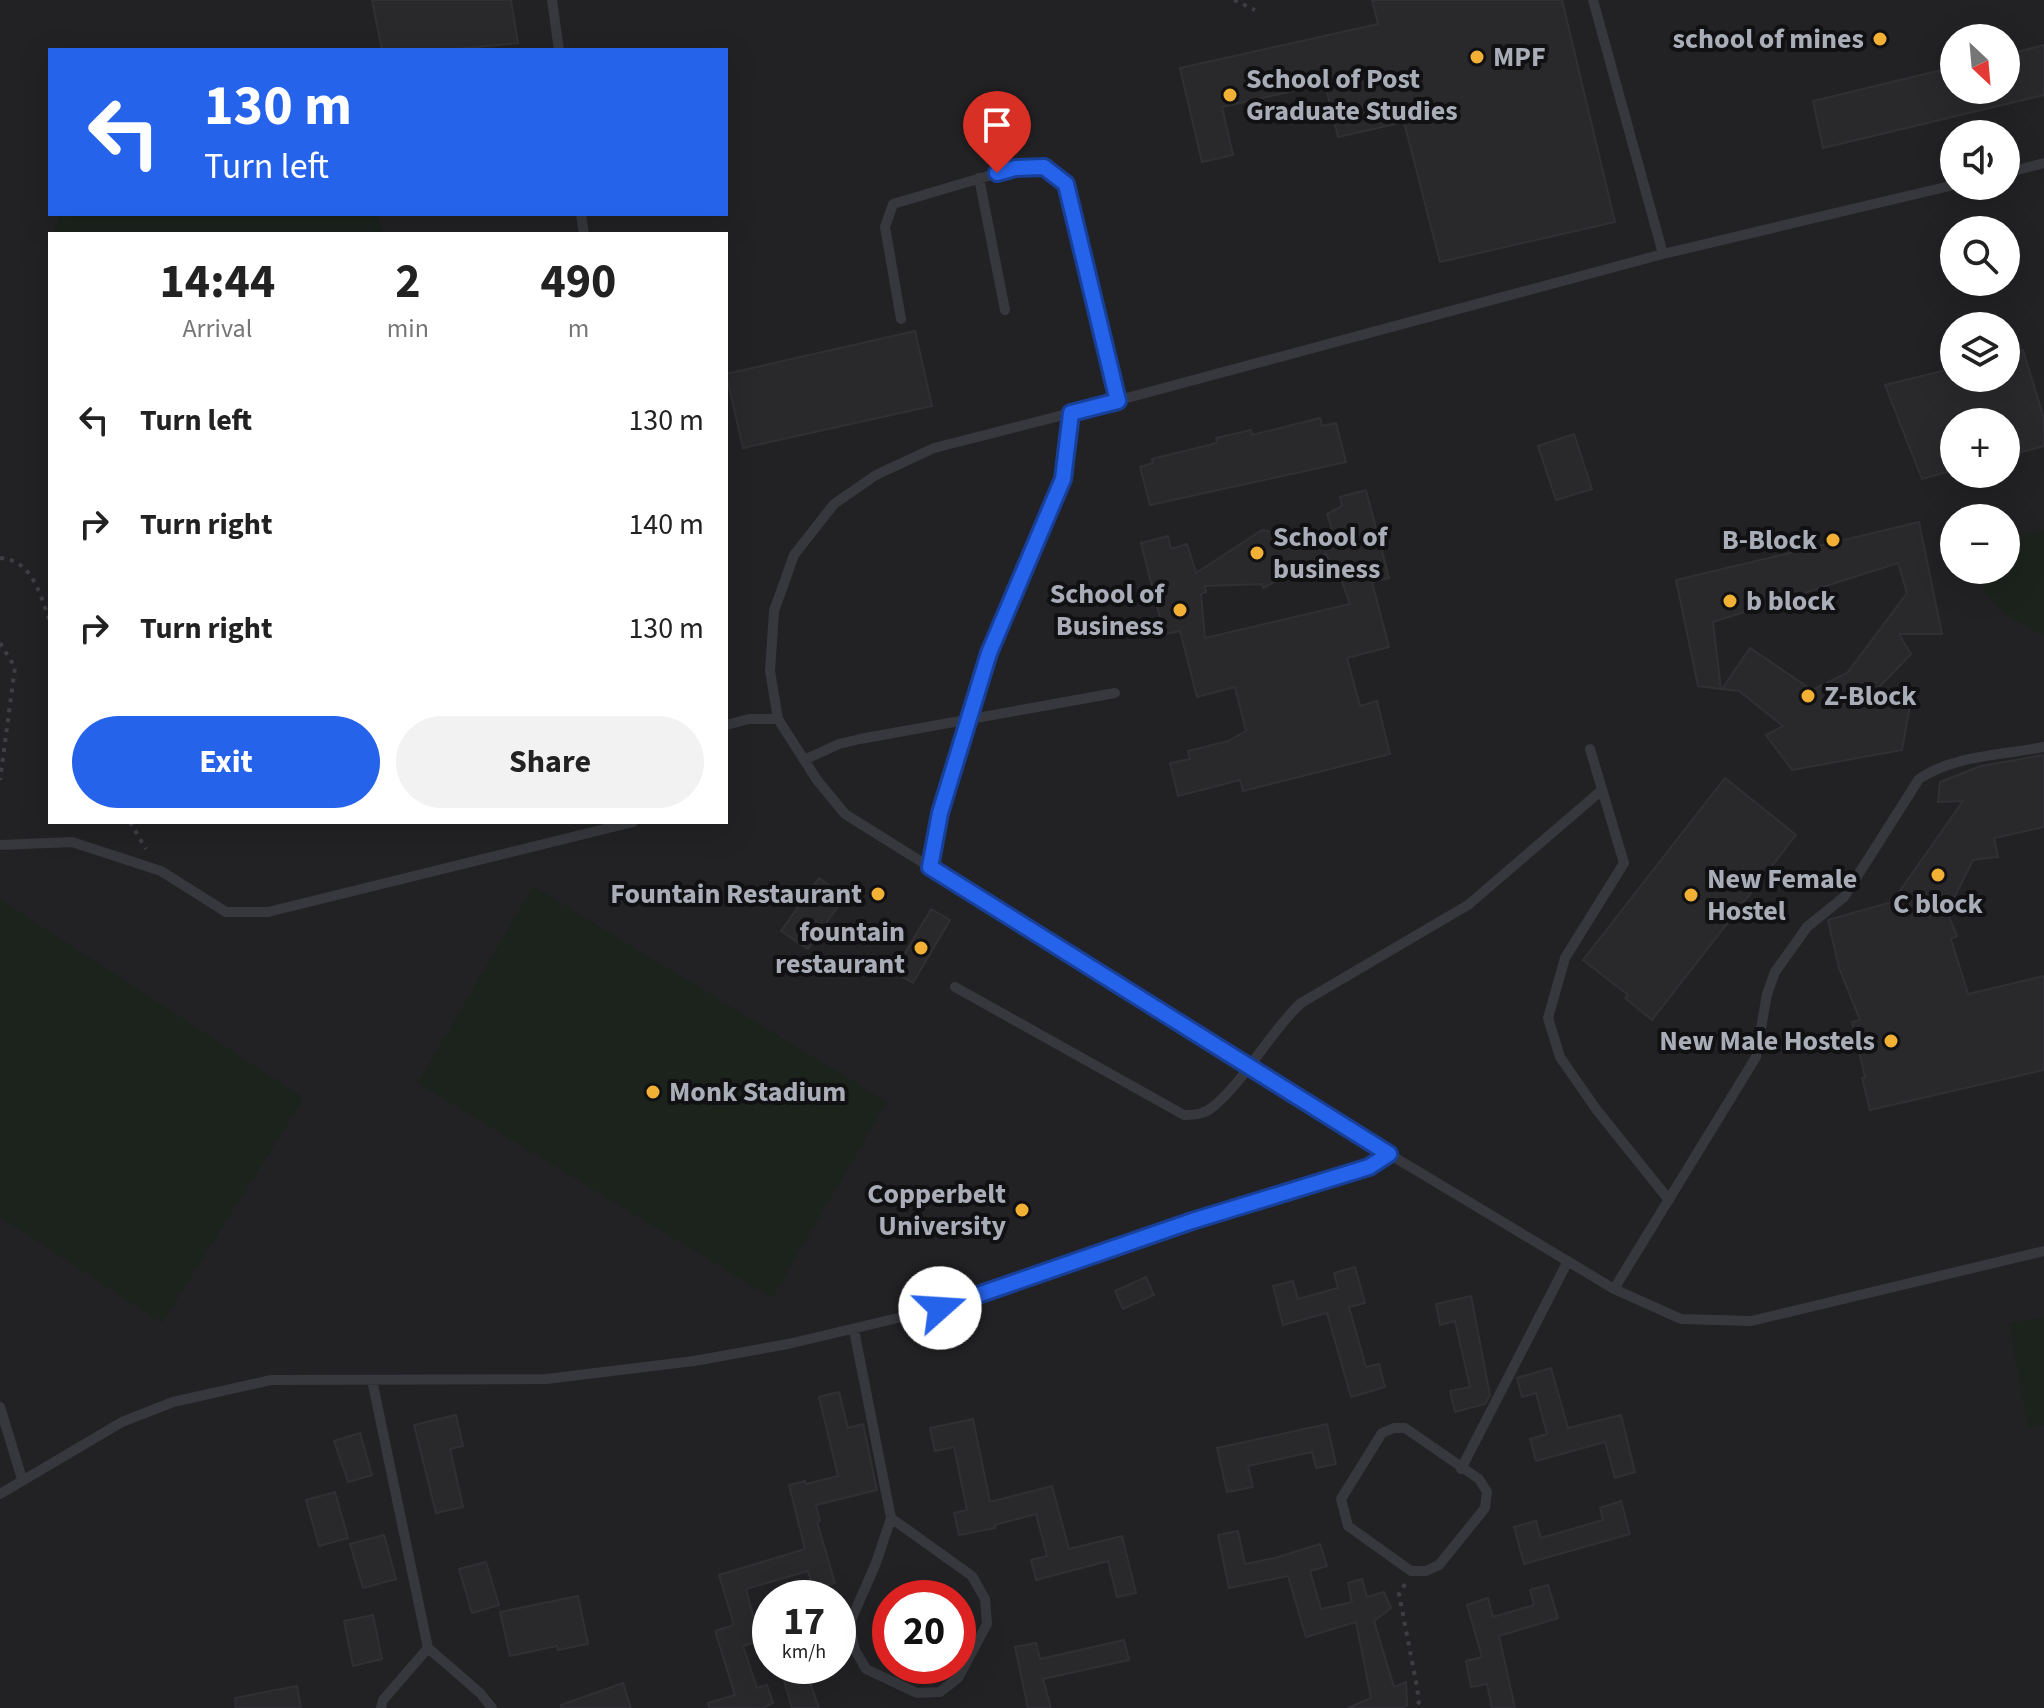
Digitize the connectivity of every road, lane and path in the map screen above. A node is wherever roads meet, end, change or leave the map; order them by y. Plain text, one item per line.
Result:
1 (552, 0) edge
2 (1234, 0) edge
3 (1593, 0) edge
4 (1255, 10) dead end
5 (559, 48) edge
6 (2044, 163) edge
7 (2020, 169) edge
8 (979, 178) junction
9 (1940, 188) edge
10 (1663, 254) junction
11 (1005, 310) dead end
12 (901, 319) dead end
13 (1118, 401) junction
14 (1071, 413) junction
15 (0, 558) edge
16 (48, 617) edge
17 (0, 643) edge
18 (1115, 693) dead end
19 (969, 718) junction
20 (778, 719) junction
21 (728, 726) edge
22 (2044, 747) edge
23 (1590, 749) dead end
24 (804, 760) junction
25 (0, 780) edge
26 (1602, 790) junction
27 (625, 824) edge
28 (0, 845) edge
29 (930, 867) junction
30 (955, 987) dead end
31 (1249, 1067) junction
32 (1389, 1154) junction
33 (1669, 1200) junction
34 (2044, 1251) edge
35 (1568, 1261) junction
36 (1614, 1289) junction
37 (854, 1330) junction
38 (372, 1380) junction
39 (0, 1407) edge
40 (1461, 1469) junction
41 (22, 1479) junction
42 (0, 1494) edge
43 (891, 1518) junction
44 (1411, 1571) junction
45 (428, 1648) junction
46 (381, 1708) edge
47 (492, 1708) edge
48 (1415, 1708) edge

1 - 5 lane
2 - 4 path
3 - 10 lane
6 - 7 lane
8 - 11 lane
8 - 12 lane
8 - 13 lane
9 - 10 lane
10 - 13 lane
13 - 14 lane
14 - 19 lane
14 - 20 lane
15 - 16 path
17 - 25 path
18 - 19 lane
19 - 24 lane
19 - 29 lane
20 - 21 lane
20 - 24 lane
22 - 33 lane
23 - 26 lane
24 - 29 lane
26 - 31 lane
26 - 33 lane
27 - 28 lane
29 - 31 lane
30 - 31 lane
31 - 32 lane
32 - 35 lane
32 - 37 lane
33 - 36 lane
34 - 36 lane
35 - 36 lane
35 - 40 lane
37 - 38 lane
37 - 43 lane
38 - 41 lane
38 - 45 lane
39 - 41 lane
40 - 44 lane
40 - 44 lane
41 - 42 lane
43 - 43 lane
44 - 48 path
45 - 46 lane
45 - 47 lane

